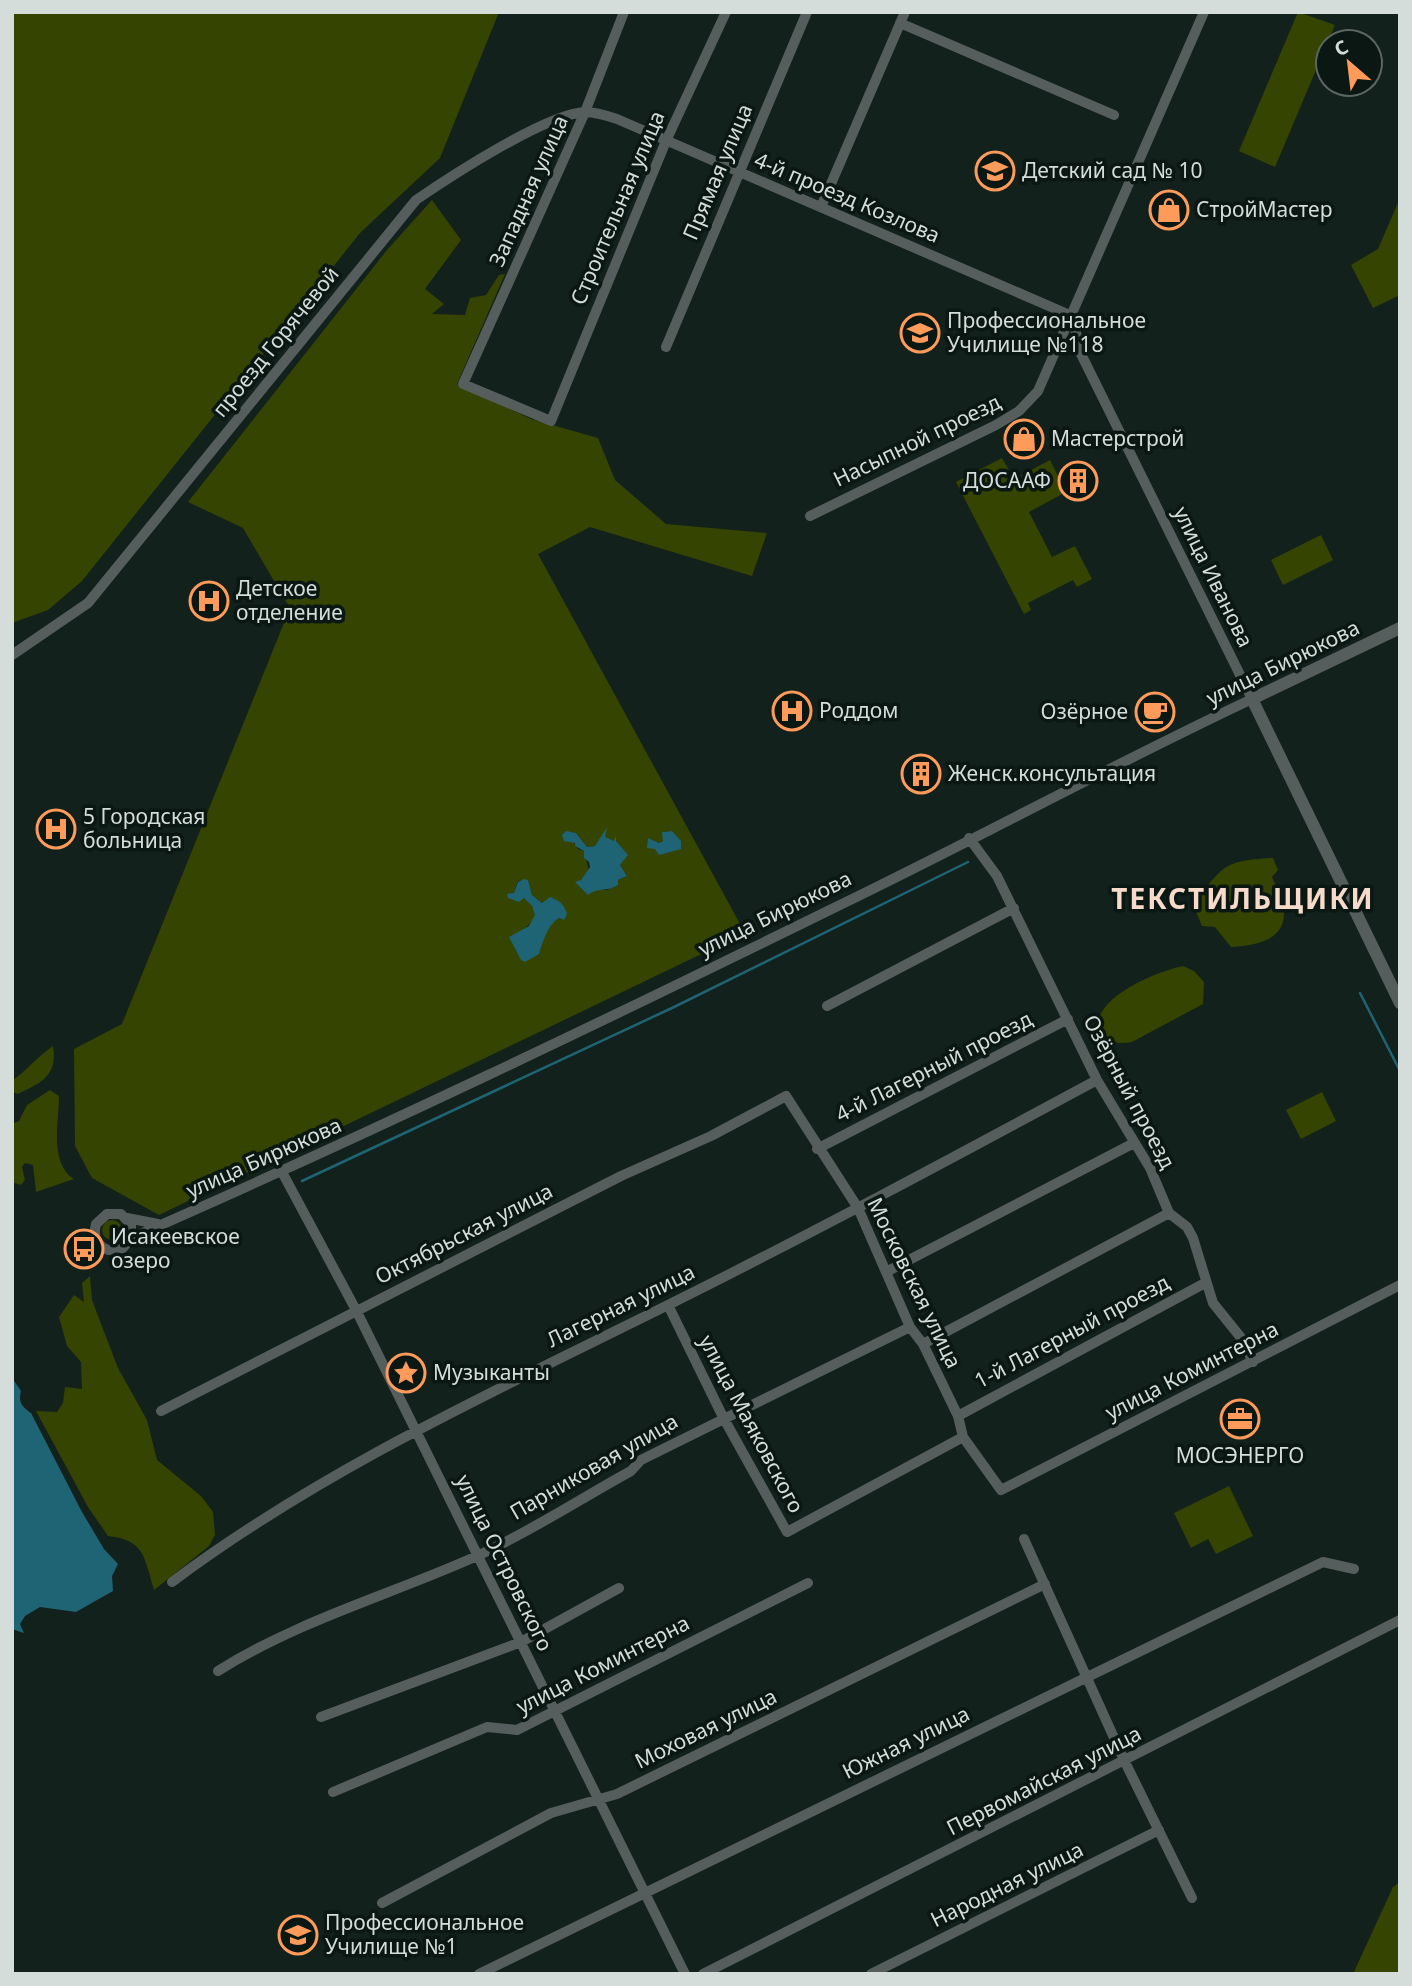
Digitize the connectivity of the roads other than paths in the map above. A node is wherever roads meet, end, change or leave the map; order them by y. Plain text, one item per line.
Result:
1 (624, 12) edge
2 (726, 12) edge
3 (807, 12) edge
4 (905, 12) edge
5 (1204, 12) edge
6 (900, 23) junction
7 (585, 112) junction
8 (607, 115) joint
9 (1114, 116) dead end
10 (666, 141) junction
11 (737, 173) junction
12 (821, 207) junction
13 (1072, 316) junction
14 (666, 347) dead end
15 (551, 421) joint
16 (810, 516) dead end
17 (1400, 628) edge
18 (12, 656) edge
19 (1252, 699) junction
20 (969, 838) junction
21 (1014, 908) junction
22 (1400, 1003) edge
23 (827, 1006) dead end
24 (1068, 1019) junction
25 (1097, 1080) junction
26 (786, 1096) joint
27 (1134, 1143) junction
28 (817, 1149) junction
29 (282, 1172) junction
30 (858, 1208) junction
31 (1169, 1213) junction
32 (127, 1218) junction
33 (162, 1224) junction
34 (131, 1238) junction
35 (886, 1272) junction
36 (1205, 1283) junction
37 (1400, 1285) edge
38 (668, 1305) junction
39 (356, 1310) junction
40 (910, 1327) junction
41 (923, 1344) junction
42 (1252, 1362) junction
43 (161, 1411) dead end
44 (958, 1416) junction
45 (723, 1417) junction
46 (416, 1430) junction
47 (963, 1437) junction
48 (1001, 1490) joint
49 (1024, 1539) dead end
50 (478, 1555) junction
51 (1354, 1569) dead end
52 (172, 1582) dead end
53 (808, 1583) dead end
54 (1045, 1584) junction
55 (619, 1588) dead end
56 (1400, 1620) edge
57 (521, 1642) junction
58 (218, 1671) dead end
59 (1086, 1676) junction
60 (556, 1709) junction
61 (321, 1717) dead end
62 (1125, 1762) junction
63 (333, 1792) dead end
64 (599, 1798) junction
65 (1159, 1830) junction
66 (646, 1894) junction
67 (1192, 1898) dead end
68 (382, 1903) dead end
69 (480, 1974) edge
70 (685, 1974) edge
71 (703, 1974) edge
72 (871, 1974) edge

1 - 7 street, Западная улица
2 - 10 street, Строительная улица
3 - 11 street, Прямая улица
4 - 6 street
5 - 13 street, Насыпной проезд
6 - 9 street
6 - 12 street
7 - 8 street, проезд Горячевой
7 - 15 street, Западная улица
7 - 18 street, проезд Горячевой
8 - 10 street, 4-й проезд Козлова
10 - 11 street, 4-й проезд Козлова
10 - 15 street, Строительная улица
11 - 12 street, 4-й проезд Козлова
11 - 14 street, Прямая улица
12 - 13 street, 4-й проезд Козлова
13 - 16 street, Насыпной проезд
13 - 19 street, улица Иванова
17 - 19 street, улица Бирюкова
19 - 20 street, улица Бирюкова
19 - 22 street, улица Иванова
20 - 21 street, Озёрный проезд
20 - 29 street, улица Бирюкова
21 - 23 street
21 - 24 street, Озёрный проезд
24 - 25 street, Озёрный проезд
24 - 28 street, 4-й Лагерный проезд
25 - 27 street, Озёрный проезд
25 - 30 street, Лагерная улица
26 - 28 street, Московская улица
26 - 39 street, Октябрьская улица
27 - 31 street, Озёрный проезд
27 - 35 street
28 - 30 street, Московская улица
29 - 33 street, улица Бирюкова
29 - 39 street, улица Островского
30 - 35 street, Московская улица
30 - 38 street, Лагерная улица
31 - 36 street, Озёрный проезд
31 - 41 street
32 - 33 street, улица Бирюкова
32 - 34 street
32 - 34 street, улица Бирюкова
33 - 34 street, улица Бирюкова
35 - 40 street, Московская улица
36 - 42 street, Озёрный проезд
36 - 44 street, 1-й Лагерный проезд
37 - 42 street, улица Коминтерна
38 - 45 street, улица Маяковского
38 - 46 street, Лагерная улица
39 - 43 street, Октябрьская улица
39 - 46 street, улица Островского
40 - 41 street, Московская улица
40 - 45 street, Парниковая улица
41 - 44 street, Московская улица
42 - 48 street, улица Коминтерна
44 - 47 street, Московская улица
45 - 47 street, улица Маяковского
45 - 50 street, Парниковая улица
46 - 50 street, улица Островского
46 - 52 street, Лагерная улица
47 - 48 street, Московская улица
49 - 54 street
50 - 57 street, улица Островского
50 - 58 street, Парниковая улица
51 - 59 street, Южная улица
53 - 60 street, улица Коминтерна
54 - 59 street
54 - 64 street, Моховая улица
55 - 57 street
56 - 62 street, Первомайская улица
57 - 60 street, улица Островского
57 - 61 street
59 - 62 street
59 - 66 street, Южная улица
60 - 63 street, улица Коминтерна
60 - 64 street, улица Островского
62 - 65 street
62 - 71 street, Первомайская улица
64 - 66 street, улица Островского
64 - 68 street, Моховая улица
65 - 67 street
65 - 72 street, Народная улица
66 - 69 street, Южная улица
66 - 70 street, улица Островского

